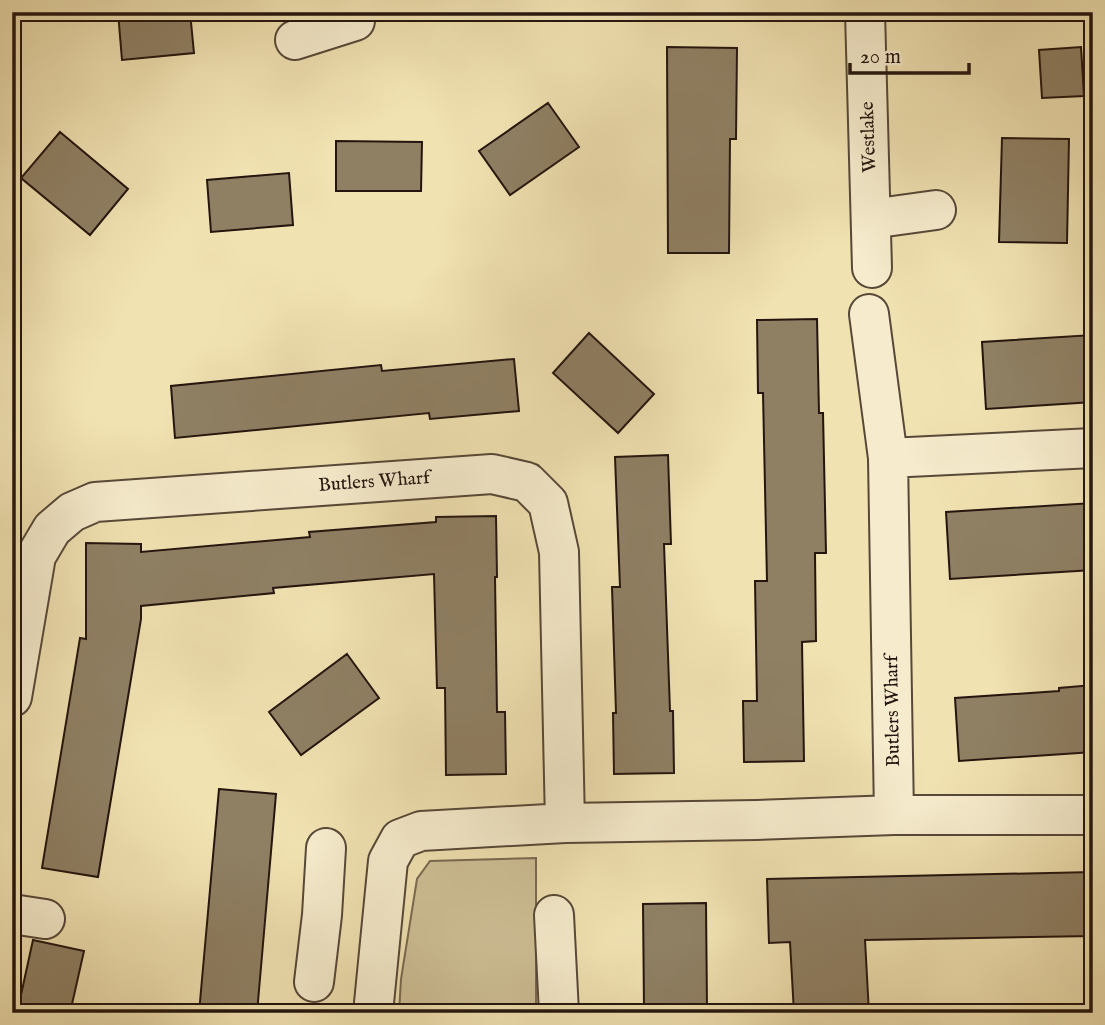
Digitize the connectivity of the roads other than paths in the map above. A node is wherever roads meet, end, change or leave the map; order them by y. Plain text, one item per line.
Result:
1 (865, 12) edge
2 (357, 26) edge
3 (295, 40) dead end
4 (936, 210) dead end
5 (871, 219) junction
6 (872, 268) dead end
7 (869, 314) dead end
8 (1093, 448) edge
9 (888, 458) junction
10 (12, 697) edge
11 (894, 815) junction
12 (1093, 815) edge
13 (565, 823) junction
14 (326, 848) dead end
15 (322, 915) junction
16 (554, 915) dead end
17 (382, 922) junction
18 (314, 982) dead end
19 (373, 1013) edge
20 (559, 1013) edge

1 - 5 street, Westlake
2 - 3 street
4 - 5 street
5 - 6 street, Westlake
7 - 9 street, Butlers Wharf
8 - 9 street
9 - 11 street, Butlers Wharf
10 - 13 street, Butlers Wharf
11 - 12 street
11 - 13 street
13 - 17 street
14 - 15 street
15 - 17 street
15 - 18 street
16 - 20 street
17 - 19 street

